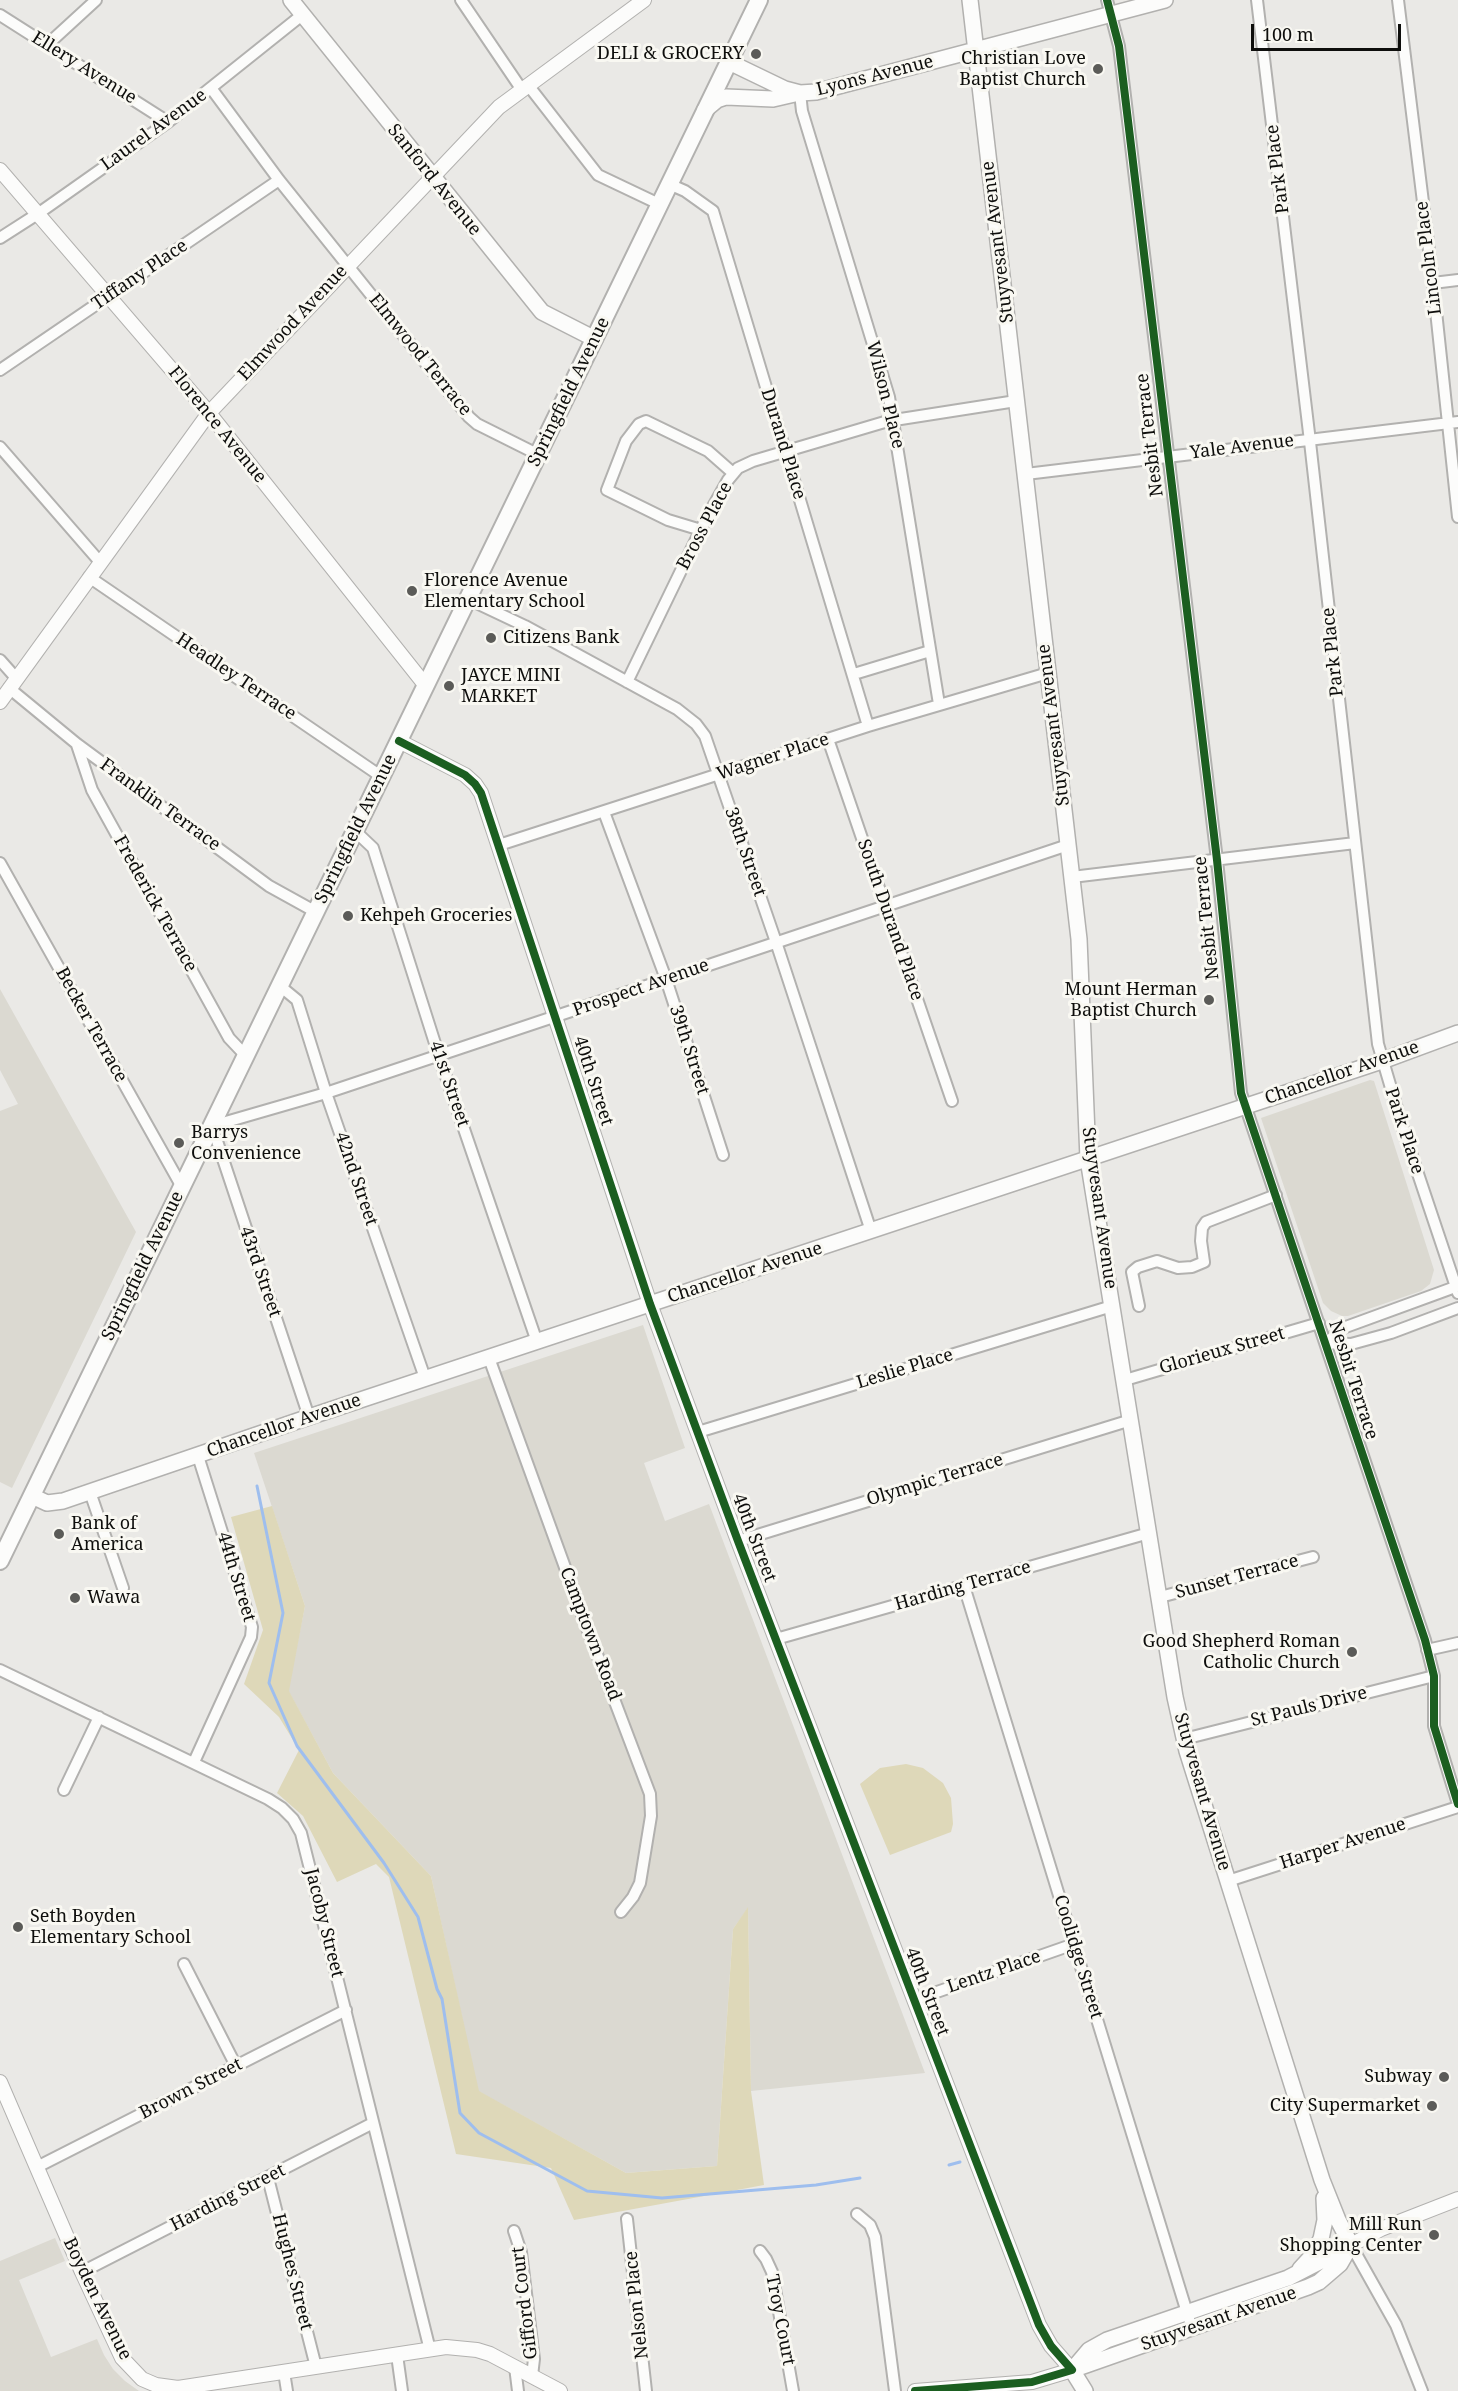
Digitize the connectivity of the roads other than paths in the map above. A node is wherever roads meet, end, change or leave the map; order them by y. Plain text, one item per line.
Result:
1 (96, 0) edge
2 (291, 0) edge
3 (461, 0) edge
4 (644, 0) edge
5 (759, 0) edge
6 (969, 0) edge
7 (1165, 0) edge
8 (1257, 0) edge
9 (1398, 0) edge
10 (1109, 7) edge
11 (0, 15) edge
12 (302, 15) junction
13 (47, 45) junction
14 (976, 51) junction
15 (729, 62) junction
16 (525, 87) junction
17 (211, 88) junction
18 (800, 93) junction
19 (705, 110) junction
20 (168, 122) junction
21 (0, 170) edge
22 (432, 177) junction
23 (279, 180) junction
24 (669, 184) junction
25 (659, 204) junction
26 (39, 213) junction
27 (0, 238) edge
28 (348, 265) junction
29 (1458, 280) edge
30 (1433, 283) junction
31 (109, 296) junction
32 (595, 339) junction
33 (0, 369) edge
34 (1016, 401) junction
35 (208, 413) junction
36 (894, 420) junction
37 (1453, 423) edge
38 (1310, 439) junction
39 (0, 447) edge
40 (785, 450) junction
41 (539, 455) junction
42 (1168, 457) junction
43 (733, 473) junction
44 (1026, 474) junction
45 (1458, 517) edge
46 (701, 530) junction
47 (100, 562) junction
48 (89, 577) junction
49 (468, 599) junction
50 (930, 651) junction
51 (0, 660) edge
52 (1048, 673) junction
53 (854, 674) junction
54 (627, 682) junction
55 (13, 683) junction
56 (426, 686) junction
57 (0, 702) edge
58 (939, 704) junction
59 (868, 726) junction
60 (828, 739) junction
61 (399, 741) junction
62 (77, 744) junction
63 (718, 774) junction
64 (382, 777) junction
65 (603, 812) junction
66 (355, 831) junction
67 (1354, 843) junction
68 (499, 845) junction
69 (1068, 845) junction
70 (1216, 860) junction
71 (0, 863) edge
72 (1072, 877) junction
73 (885, 906) junction
74 (316, 912) junction
75 (776, 942) junction
76 (666, 979) junction
77 (280, 986) junction
78 (556, 1016) junction
79 (1458, 1033) edge
80 (246, 1056) junction
81 (439, 1056) junction
82 (1382, 1061) junction
83 (326, 1093) junction
84 (952, 1101) dead end
85 (1244, 1106) junction
86 (212, 1126) junction
87 (723, 1155) dead end
88 (1088, 1159) junction
89 (182, 1187) junction
90 (1276, 1195) junction
91 (871, 1231) junction
92 (1457, 1288) edge
93 (650, 1304) junction
94 (1112, 1306) junction
95 (1139, 1306) dead end
96 (1458, 1308) edge
97 (1319, 1323) junction
98 (537, 1342) junction
99 (1326, 1343) junction
100 (489, 1358) junction
101 (425, 1378) junction
102 (1125, 1380) junction
103 (309, 1417) junction
104 (1131, 1420) junction
105 (698, 1432) junction
106 (198, 1456) junction
107 (90, 1491) junction
108 (32, 1496) junction
109 (1149, 1533) junction
110 (738, 1540) junction
111 (1313, 1557) dead end
112 (0, 1561) edge
113 (964, 1586) junction
114 (123, 1588) dead end
115 (1160, 1597) junction
116 (776, 1639) junction
117 (1458, 1643) edge
118 (1428, 1650) junction
119 (0, 1670) edge
120 (1434, 1676) junction
121 (99, 1717) junction
122 (1184, 1738) junction
123 (194, 1762) junction
124 (64, 1790) dead end
125 (1458, 1805) edge
126 (1228, 1881) junction
127 (621, 1912) dead end
128 (1074, 1944) junction
129 (184, 1964) dead end
130 (914, 2000) junction
131 (345, 2010) junction
132 (236, 2066) junction
133 (0, 2082) edge
134 (4, 2103) edge
135 (373, 2123) junction
136 (36, 2167) junction
137 (268, 2178) junction
138 (1322, 2180) junction
139 (1458, 2199) edge
140 (857, 2214) dead end
141 (627, 2219) dead end
142 (514, 2231) dead end
143 (1351, 2245) junction
144 (760, 2251) dead end
145 (82, 2272) junction
146 (1288, 2278) junction
147 (1187, 2312) junction
148 (1192, 2329) junction
149 (430, 2350) junction
150 (397, 2355) junction
151 (316, 2367) junction
152 (515, 2367) junction
153 (1072, 2370) junction
154 (284, 2372) junction
155 (532, 2376) junction
156 (1010, 2387) edge
157 (166, 2389) edge
158 (287, 2391) edge
159 (402, 2391) edge
160 (518, 2391) edge
161 (560, 2391) edge
162 (646, 2391) edge
163 (793, 2391) edge
164 (895, 2391) edge
165 (915, 2391) edge
166 (1085, 2391) edge
167 (1422, 2391) edge

1 - 13 street
2 - 12 main road, Sanford Avenue
3 - 16 street
4 - 16 street, Elmwood Avenue
5 - 15 main road, Springfield Avenue
6 - 14 main road, Stuyvesant Avenue
7 - 10 main road, Lyons Avenue
8 - 38 street, Park Place
9 - 30 street, Lincoln Place
10 - 14 main road, Lyons Avenue
10 - 42 street, Nesbit Terrace
11 - 13 street, Ellery Avenue
12 - 17 street, Laurel Avenue
12 - 22 main road, Sanford Avenue
13 - 20 street, Ellery Avenue
14 - 18 main road, Lyons Avenue
14 - 34 main road, Stuyvesant Avenue
15 - 18 main road, Lyons Avenue
15 - 19 main road, Springfield Avenue
16 - 22 street, Elmwood Avenue
16 - 25 street
17 - 20 street, Laurel Avenue
17 - 23 street, Elmwood Terrace
18 - 19 main road
18 - 36 street, Wilson Place
19 - 24 main road, Springfield Avenue
20 - 26 street, Laurel Avenue
21 - 26 street, Florence Avenue
22 - 28 street, Elmwood Avenue
22 - 32 main road, Sanford Avenue
23 - 28 street, Elmwood Terrace
23 - 31 street, Tiffany Place
24 - 25 main road, Springfield Avenue
24 - 40 street, Durand Place
25 - 32 main road, Springfield Avenue
26 - 27 street, Laurel Avenue
26 - 31 street, Florence Avenue
28 - 35 street, Elmwood Avenue
28 - 41 street, Elmwood Terrace
29 - 30 street
30 - 37 street, Lincoln Place
31 - 33 street, Tiffany Place
31 - 35 street, Florence Avenue
32 - 41 main road, Springfield Avenue
34 - 36 street, Bross Place
34 - 44 main road, Stuyvesant Avenue
35 - 47 street, Elmwood Avenue
35 - 56 street, Florence Avenue
36 - 40 street, Bross Place
36 - 50 street, Wilson Place
37 - 38 street, Yale Avenue
37 - 45 street, Lincoln Place
38 - 42 street, Yale Avenue
38 - 67 street, Park Place
39 - 47 street
40 - 43 street, Bross Place
40 - 53 street, Durand Place
41 - 49 main road, Springfield Avenue
42 - 44 street, Yale Avenue
42 - 70 street, Nesbit Terrace
43 - 46 street, Bross Place
43 - 46 street
44 - 52 main road, Stuyvesant Avenue
46 - 54 street, Bross Place
47 - 48 street, Elmwood Avenue
48 - 55 street, Elmwood Avenue
48 - 64 street, Headley Terrace
49 - 54 street, 38th Street
49 - 56 main road, Springfield Avenue
50 - 53 street
50 - 58 street, Wilson Place
51 - 55 street, Franklin Terrace
52 - 58 street, Wagner Place
52 - 69 main road, Stuyvesant Avenue
53 - 59 street, Durand Place
54 - 63 street, 38th Street
55 - 57 street, Elmwood Avenue
55 - 62 street, Franklin Terrace
56 - 61 main road, Springfield Avenue
58 - 59 street, Wagner Place
59 - 60 street, Wagner Place
60 - 63 street, Wagner Place
60 - 73 street, South Durand Place
61 - 64 main road, Springfield Avenue
61 - 68 street, 40th Street
62 - 74 street, Franklin Terrace
62 - 80 street, Frederick Terrace
63 - 65 street, Wagner Place
63 - 75 street, 38th Street
64 - 66 main road, Springfield Avenue
65 - 68 street, Wagner Place
65 - 76 street, 39th Street
66 - 74 main road, Springfield Avenue
66 - 81 street, 41st Street
67 - 70 street
67 - 82 street, Park Place
68 - 78 street, 40th Street
69 - 72 main road, Stuyvesant Avenue
69 - 73 street, Prospect Avenue
70 - 72 street
70 - 85 street, Nesbit Terrace
71 - 89 street, Becker Terrace
72 - 88 main road, Stuyvesant Avenue
73 - 75 street, Prospect Avenue
73 - 84 street, South Durand Place
74 - 77 main road, Springfield Avenue
75 - 76 street, Prospect Avenue
75 - 91 street, 38th Street
76 - 78 street, Prospect Avenue
76 - 87 street, 39th Street
77 - 80 main road, Springfield Avenue
77 - 83 street, 42nd Street
78 - 81 street, Prospect Avenue
78 - 93 street, 40th Street
79 - 82 main road, Chancellor Avenue
80 - 86 main road, Springfield Avenue
81 - 83 street, Prospect Avenue
81 - 98 street, 41st Street
82 - 85 main road, Chancellor Avenue
82 - 92 street, Park Place
83 - 86 street, Prospect Avenue
83 - 101 street, 42nd Street
85 - 88 main road, Chancellor Avenue
85 - 90 street, Nesbit Terrace
86 - 89 main road, Springfield Avenue
86 - 103 street, 43rd Street
88 - 91 main road, Chancellor Avenue
88 - 94 main road, Stuyvesant Avenue
89 - 108 main road, Springfield Avenue
90 - 95 street
90 - 97 street, Nesbit Terrace
91 - 93 main road, Chancellor Avenue
92 - 99 street
93 - 98 main road, Chancellor Avenue
93 - 105 street, 40th Street
94 - 102 main road, Stuyvesant Avenue
94 - 105 street, Leslie Place
96 - 99 street
97 - 99 street, Nesbit Terrace
97 - 102 street, Glorieux Street
98 - 100 main road, Chancellor Avenue
99 - 118 street, Nesbit Terrace
100 - 101 main road, Chancellor Avenue
100 - 127 street, Camptown Road
101 - 103 main road, Chancellor Avenue
102 - 104 main road, Stuyvesant Avenue
103 - 106 main road, Chancellor Avenue
104 - 109 main road, Stuyvesant Avenue
104 - 110 street, Olympic Terrace
105 - 110 street, 40th Street
106 - 107 main road, Chancellor Avenue
106 - 123 street, 44th Street
107 - 108 main road, Chancellor Avenue
107 - 114 street
108 - 112 main road, Springfield Avenue
109 - 113 street, Harding Terrace
109 - 115 main road, Stuyvesant Avenue
110 - 116 street, 40th Street
111 - 115 street, Sunset Terrace
113 - 116 street, Harding Terrace
113 - 128 street, Coolidge Street
115 - 122 main road, Stuyvesant Avenue
116 - 130 street, 40th Street
117 - 118 street
118 - 120 street, Nesbit Terrace
119 - 121 street, Jacoby Street
120 - 122 street, St Pauls Drive
120 - 125 street, Nesbit Terrace
121 - 123 street, Jacoby Street
121 - 124 street
122 - 126 main road, Stuyvesant Avenue
123 - 131 street, Jacoby Street
125 - 126 street, Harper Avenue
126 - 138 main road, Stuyvesant Avenue
128 - 130 street, Lentz Place
128 - 147 street, Coolidge Street
129 - 132 street
130 - 153 street, 40th Street
131 - 132 street, Brown Street
131 - 135 street, Jacoby Street
132 - 136 street, Brown Street
133 - 134 street, Boyden Avenue
134 - 136 street, Boyden Avenue
135 - 137 street, Harding Street
135 - 149 street, Jacoby Street
136 - 145 street, Boyden Avenue
137 - 145 street, Harding Street
137 - 151 street, Hughes Street
138 - 143 main road, Stuyvesant Avenue
138 - 146 main road
139 - 143 street
140 - 164 street
141 - 162 street, Nelson Place
142 - 155 street, Gifford Court
143 - 146 main road, Stuyvesant Avenue
143 - 148 main road, Stuyvesant Avenue
143 - 167 street
144 - 163 street, Troy Court
145 - 157 street, Boyden Avenue
146 - 147 main road, Stuyvesant Avenue
147 - 148 street, Coolidge Street
147 - 153 main road, Stuyvesant Avenue
148 - 153 main road, Stuyvesant Avenue
149 - 150 street, Boyden Avenue
149 - 152 street, Boyden Avenue
150 - 151 street, Boyden Avenue
150 - 159 street
151 - 154 street, Boyden Avenue
152 - 155 street, Boyden Avenue
152 - 160 street
153 - 156 street
153 - 166 main road
154 - 157 street, Boyden Avenue
154 - 158 street
155 - 161 street, Boyden Avenue
156 - 165 street

